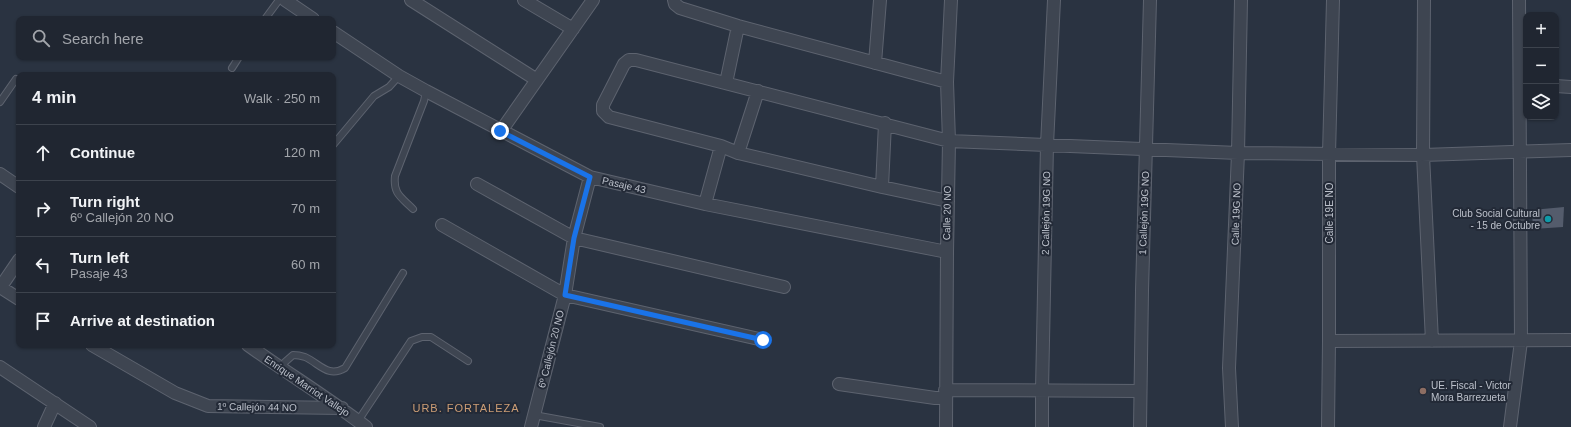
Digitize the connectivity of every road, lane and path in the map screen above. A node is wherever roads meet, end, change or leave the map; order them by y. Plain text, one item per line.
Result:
1 (279, 0) edge
2 (284, 0) edge
3 (524, 0) edge
4 (593, 0) edge
5 (674, 0) edge
6 (880, 0) edge
7 (951, 0) edge
8 (1054, 0) edge
9 (1150, 0) edge
10 (1241, 0) edge
11 (1333, 0) edge
12 (1424, 0) edge
13 (1519, 0) edge
14 (417, 2) edge
15 (267, 16) edge
16 (308, 16) edge
17 (738, 26) junction
18 (573, 29) junction
19 (336, 34) edge
20 (237, 60) edge
21 (875, 63) junction
22 (232, 68) dead end
23 (399, 76) junction
24 (16, 79) dead end
25 (537, 80) junction
26 (947, 82) junction
27 (726, 83) junction
28 (1523, 86) edge
29 (1559, 86) edge
30 (1571, 87) edge
31 (426, 91) junction
32 (758, 91) junction
33 (0, 102) edge
34 (885, 123) junction
35 (500, 131) junction
36 (949, 140) junction
37 (336, 141) edge
38 (1047, 145) junction
39 (721, 146) junction
40 (1146, 150) junction
41 (1571, 150) edge
42 (738, 153) junction
43 (1238, 153) junction
44 (1519, 153) junction
45 (1329, 154) junction
46 (1423, 155) junction
47 (0, 174) edge
48 (590, 177) junction
49 (477, 184) dead end
50 (16, 185) edge
51 (882, 188) junction
52 (948, 201) junction
53 (705, 204) junction
54 (413, 209) dead end
55 (442, 225) dead end
56 (574, 238) junction
57 (947, 252) junction
58 (16, 264) edge
59 (404, 273) dead end
60 (0, 287) edge
61 (784, 287) dead end
62 (565, 295) junction
63 (16, 297) edge
64 (763, 340) dead end
65 (1571, 340) edge
66 (1329, 341) junction
67 (1432, 341) junction
68 (1521, 341) junction
69 (252, 348) edge
70 (107, 349) edge
71 (468, 362) dead end
72 (0, 367) edge
73 (281, 369) junction
74 (839, 384) dead end
75 (1042, 390) junction
76 (1140, 391) junction
77 (946, 393) junction
78 (55, 403) junction
79 (342, 408) junction
80 (534, 415) junction
81 (359, 425) edge
82 (44, 427) edge
83 (90, 427) edge
84 (531, 427) edge
85 (600, 427) edge
86 (946, 427) edge
87 (1042, 427) edge
88 (1140, 427) edge
89 (1232, 427) edge
90 (1328, 427) edge
91 (1510, 427) edge

1 - 15 lane
2 - 16 street
3 - 18 street
4 - 18 street
5 - 17 street
6 - 21 street
7 - 26 street, Calle 20 NO
8 - 38 street, 2 Callejón 19G NO
9 - 40 street, 1 Callejón 19G NO
10 - 43 street, Calle 19G NO
11 - 45 street, Calle 19E NO
12 - 46 street
13 - 28 street
14 - 25 street
17 - 21 street
17 - 27 street
18 - 25 street
19 - 23 street, Pasaje 43
20 - 22 lane
21 - 26 street
23 - 31 street, Pasaje 43
23 - 37 lane
24 - 33 lane
25 - 35 street
26 - 36 street, Calle 20 NO
27 - 32 street
27 - 39 street
28 - 44 street
29 - 30 street
31 - 35 street, Pasaje 43
31 - 54 lane
32 - 34 street
32 - 42 street
34 - 36 street
34 - 51 street
35 - 48 street, Pasaje 43
36 - 38 street
36 - 52 street, Calle 20 NO
38 - 40 street
38 - 75 street, 2 Callejón 19G NO
39 - 42 street
39 - 53 street
40 - 43 street
40 - 76 street, 1 Callejón 19G NO
41 - 44 street
42 - 51 street
43 - 45 street
43 - 89 street, Calle 19G NO
44 - 46 street
44 - 68 street
45 - 46 street
45 - 66 street, Calle 19E NO
46 - 67 street
47 - 50 street
48 - 53 street, Pasaje 43
48 - 56 street, 6º Callejón 20 NO
49 - 56 street
51 - 52 street
52 - 57 street, Calle 20 NO
53 - 57 street, Pasaje 43
55 - 62 street
56 - 61 street
56 - 62 street, 6º Callejón 20 NO
57 - 77 street, Calle 20 NO
58 - 60 street
59 - 73 lane
60 - 63 street
62 - 64 street
62 - 80 street, 6º Callejón 20 NO
65 - 68 street
66 - 67 street
66 - 90 street, Calle 19E NO
67 - 68 street
68 - 91 street
69 - 73 street, Enrique Marriot Vallejo
70 - 79 street, 1º Callejón 44 NO
71 - 81 lane
72 - 78 street
73 - 79 street, Enrique Marriot Vallejo
74 - 77 street
75 - 76 street
75 - 77 street
75 - 87 street, 2 Callejón 19G NO
76 - 88 street, 1 Callejón 19G NO
77 - 86 street, Calle 20 NO
78 - 82 street
78 - 83 street
79 - 81 street, Enrique Marriot Vallejo
80 - 84 street, 6º Callejón 20 NO
80 - 85 lane

